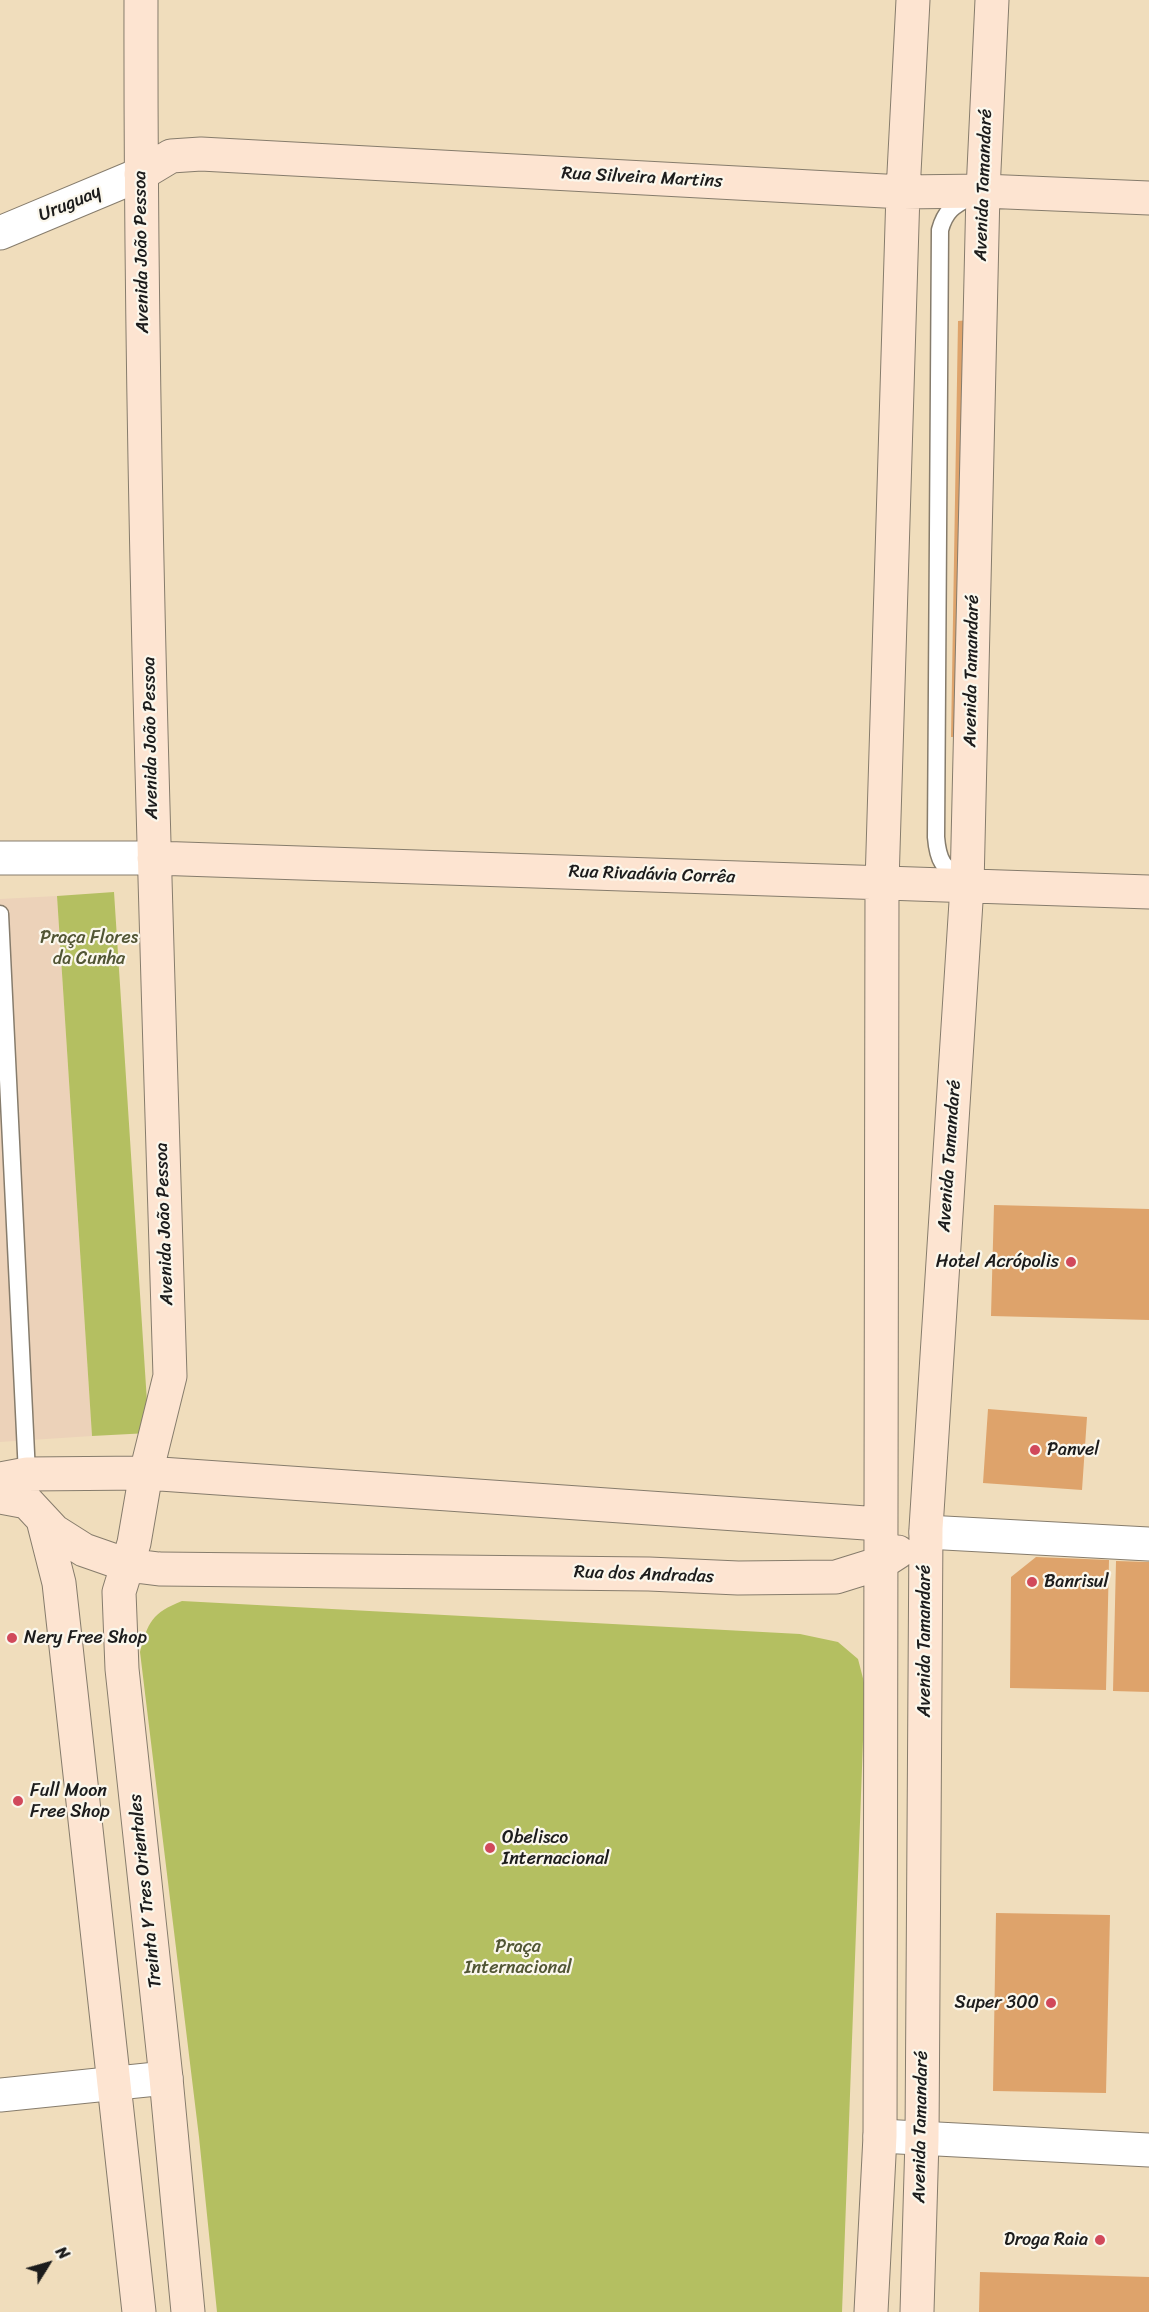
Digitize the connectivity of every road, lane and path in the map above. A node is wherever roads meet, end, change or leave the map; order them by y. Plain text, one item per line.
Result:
1 (141, 0) edge
2 (913, 0) edge
3 (992, 0) edge
4 (141, 174) junction
5 (983, 191) junction
6 (903, 192) junction
7 (1149, 198) edge
8 (0, 233) edge
9 (0, 858) edge
10 (154, 858) junction
11 (882, 883) junction
12 (967, 886) junction
13 (1149, 892) edge
14 (0, 914) edge
15 (146, 1473) junction
16 (93, 1474) junction
17 (20, 1494) edge
18 (139, 1515) junction
19 (880, 1524) junction
20 (926, 1532) junction
21 (1149, 1544) edge
22 (881, 1563) junction
23 (127, 1565) junction
24 (166, 2078) junction
25 (114, 2083) junction
26 (0, 2095) edge
27 (880, 2136) junction
28 (922, 2139) junction
29 (1149, 2150) edge
30 (139, 2312) edge
31 (188, 2312) edge
32 (871, 2312) edge
33 (917, 2312) edge

1 - 4 street, Avenida João Pessoa
2 - 6 street
3 - 5 street, Avenida Tamandaré
4 - 6 street, Rua Silveira Martins
4 - 8 street, Uruguay
4 - 10 street, Avenida João Pessoa
5 - 6 street, Rua Silveira Martins
5 - 7 street, Rua Silveira Martins
5 - 12 street, Avenida Tamandaré
6 - 11 street
9 - 10 street
10 - 11 street, Rua Rivadávia Corrêa
10 - 15 street, Avenida João Pessoa
11 - 12 street, Rua Rivadávia Corrêa
11 - 19 street
12 - 13 street, Rua Rivadávia Corrêa
12 - 20 street, Avenida Tamandaré
14 - 17 lane
15 - 16 street
15 - 18 street, Treinta Y Tres Orientales
15 - 19 street
16 - 17 street
16 - 18 street
17 - 23 street, Rua dos Andradas
17 - 25 street
18 - 23 street, Treinta Y Tres Orientales
19 - 22 street
20 - 21 street
20 - 22 street, Rua dos Andradas
20 - 28 street, Avenida Tamandaré
22 - 23 street, Rua dos Andradas
22 - 27 street
23 - 24 street, Treinta Y Tres Orientales
24 - 25 street
24 - 31 street, Treinta Y Tres Orientales
25 - 26 street
25 - 30 street
27 - 28 street
27 - 32 street
28 - 29 street
28 - 33 street, Avenida Tamandaré

